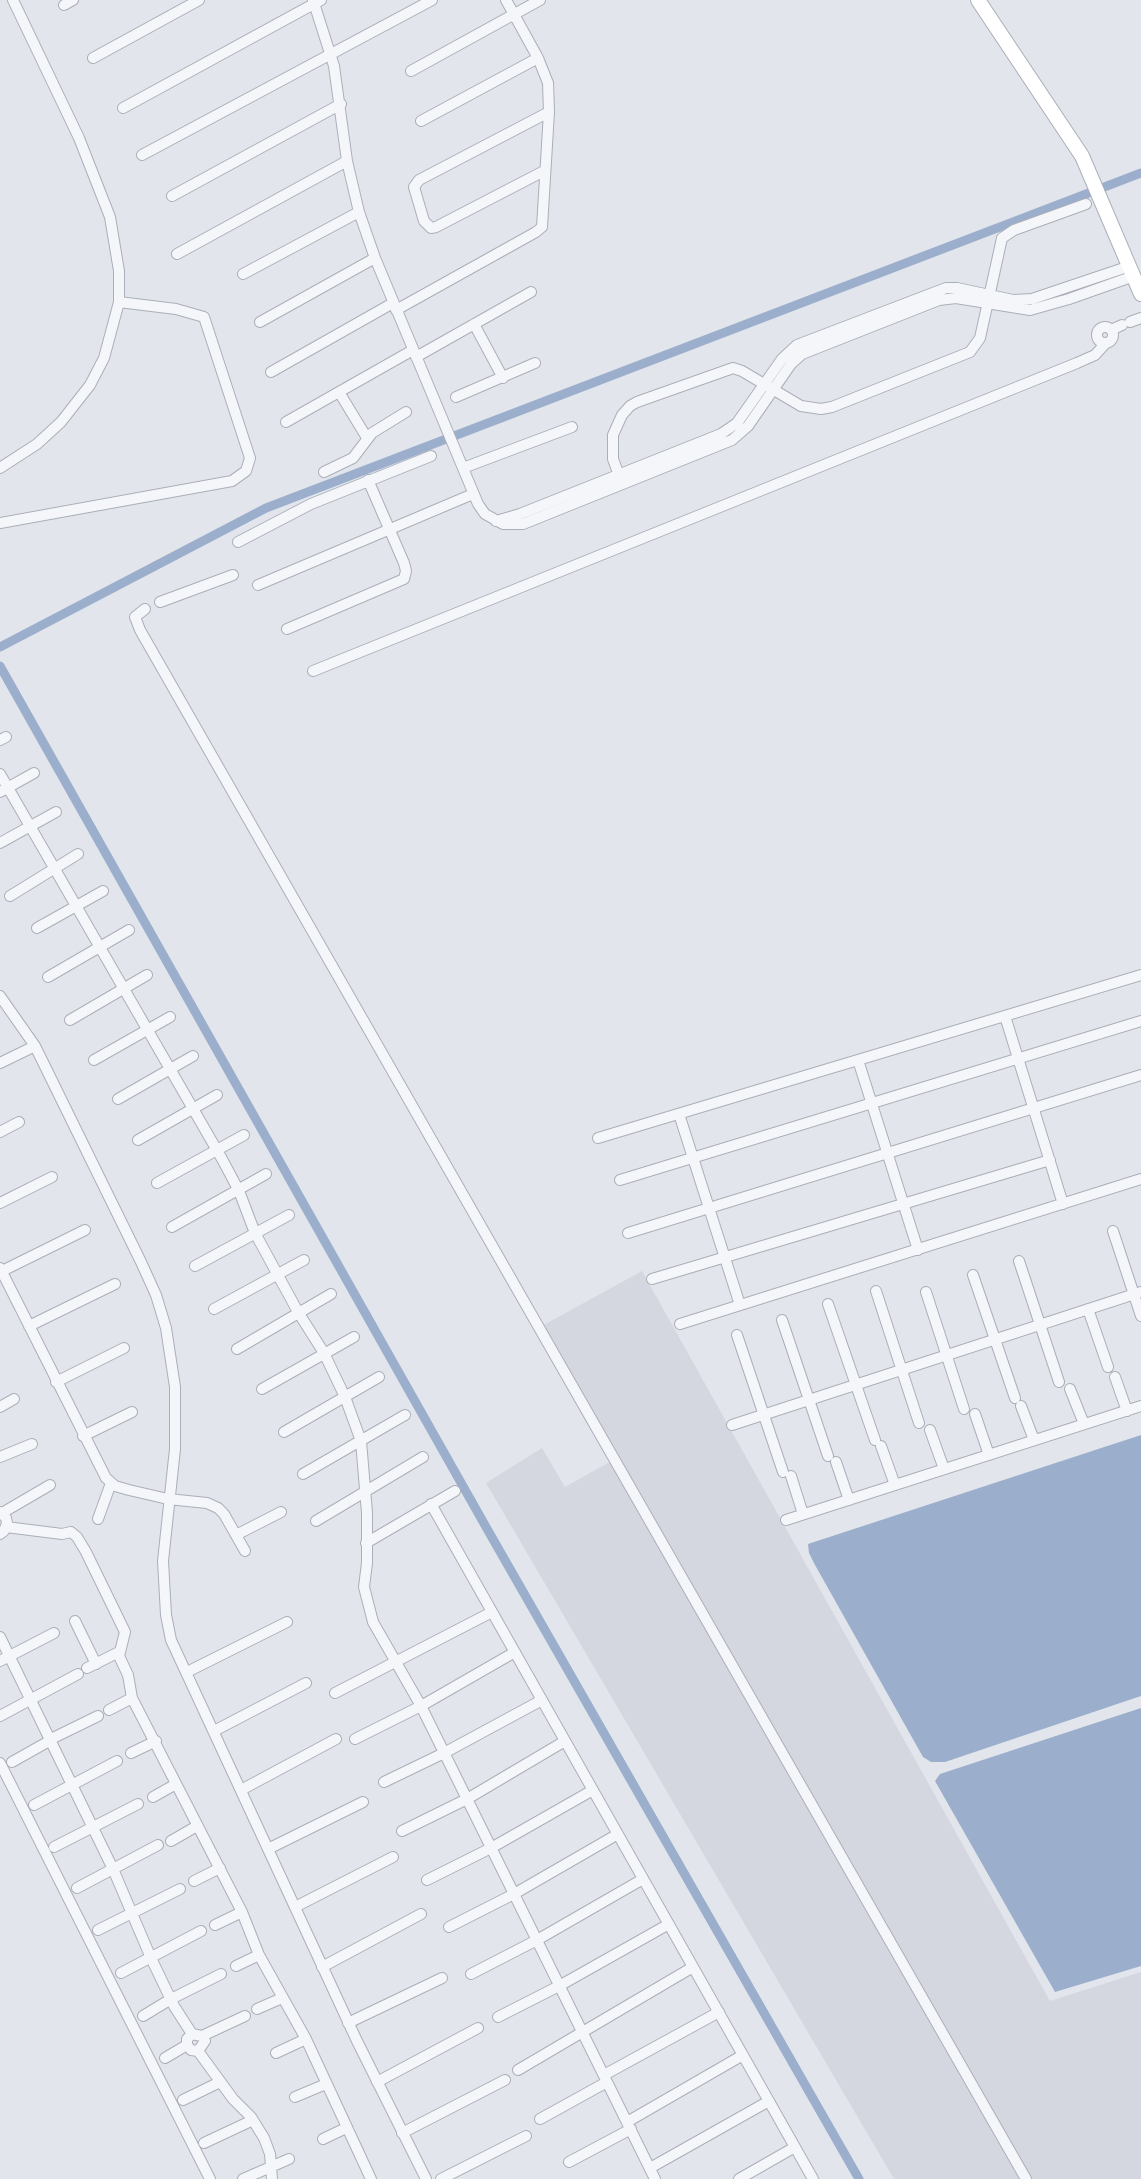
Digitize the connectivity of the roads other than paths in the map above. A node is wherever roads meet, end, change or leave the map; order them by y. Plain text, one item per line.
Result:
1 (13, 0) edge
2 (199, 0) edge
3 (432, 0) edge
4 (506, 0) edge
5 (540, 0) edge
6 (978, 0) edge
7 (316, 1) edge
8 (514, 14) junction
9 (330, 54) junction
10 (93, 58) dead end
11 (538, 58) junction
12 (411, 71) dead end
13 (341, 104) junction
14 (123, 108) dead end
15 (549, 112) junction
16 (421, 121) dead end
17 (142, 155) dead end
18 (347, 161) junction
19 (544, 171) junction
20 (172, 196) dead end
21 (1086, 204) dead end
22 (359, 212) junction
23 (177, 254) dead end
24 (375, 258) junction
25 (1132, 271) junction
26 (243, 274) dead end
27 (531, 292) dead end
28 (1141, 294) edge
29 (988, 299) junction
30 (119, 302) junction
31 (395, 307) junction
32 (1141, 318) edge
33 (260, 322) dead end
34 (474, 324) junction
35 (415, 353) junction
36 (535, 363) dead end
37 (271, 372) dead end
38 (503, 378) junction
39 (769, 387) junction
40 (339, 392) junction
41 (456, 397) dead end
42 (406, 412) dead end
43 (286, 422) dead end
44 (572, 427) dead end
45 (367, 438) junction
46 (430, 456) dead end
47 (0, 468) edge
48 (463, 468) junction
49 (324, 472) dead end
50 (618, 473) junction
51 (368, 480) junction
52 (622, 484) junction
53 (474, 494) junction
54 (496, 521) junction
55 (0, 523) edge
56 (389, 530) junction
57 (238, 542) dead end
58 (233, 575) dead end
59 (258, 585) dead end
60 (160, 602) dead end
61 (144, 608) dead end
62 (287, 629) dead end
63 (313, 671) dead end
64 (34, 773) dead end
65 (0, 774) edge
66 (4, 790) edge
67 (56, 812) dead end
68 (30, 828) junction
69 (0, 844) edge
70 (78, 854) dead end
71 (53, 868) junction
72 (103, 891) dead end
73 (10, 896) dead end
74 (75, 907) junction
75 (37, 928) dead end
76 (129, 930) dead end
77 (99, 948) junction
78 (147, 975) dead end
79 (1141, 975) edge
80 (48, 977) dead end
81 (122, 989) junction
82 (0, 996) edge
83 (170, 1016) dead end
84 (1005, 1016) junction
85 (70, 1020) dead end
86 (1141, 1021) edge
87 (146, 1030) junction
88 (35, 1046) junction
89 (194, 1056) dead end
90 (1018, 1058) junction
91 (94, 1060) dead end
92 (858, 1060) junction
93 (0, 1063) edge
94 (170, 1070) junction
95 (1141, 1075) edge
96 (217, 1095) dead end
97 (118, 1098) dead end
98 (872, 1103) junction
99 (192, 1109) junction
100 (1034, 1110) junction
101 (679, 1114) junction
102 (19, 1122) dead end
103 (0, 1132) edge
104 (244, 1135) dead end
105 (598, 1138) dead end
106 (138, 1140) dead end
107 (217, 1150) junction
108 (888, 1154) junction
109 (693, 1158) junction
110 (1050, 1160) junction
111 (266, 1174) dead end
112 (52, 1177) dead end
113 (1141, 1179) edge
114 (620, 1180) dead end
115 (157, 1183) dead end
116 (239, 1191) junction
117 (0, 1204) edge
118 (903, 1204) junction
119 (1063, 1204) junction
120 (709, 1208) junction
121 (288, 1215) dead end
122 (172, 1228) dead end
123 (85, 1230) dead end
124 (1113, 1231) dead end
125 (628, 1232) dead end
126 (255, 1233) junction
127 (918, 1250) junction
128 (724, 1258) junction
129 (304, 1260) dead end
130 (1018, 1260) dead end
131 (195, 1266) dead end
132 (1, 1269) edge
133 (277, 1274) junction
134 (973, 1275) dead end
135 (652, 1280) dead end
136 (115, 1284) dead end
137 (876, 1292) dead end
138 (926, 1292) dead end
139 (331, 1294) dead end
140 (1138, 1294) edge
141 (828, 1304) dead end
142 (740, 1305) junction
143 (214, 1309) dead end
144 (1088, 1310) junction
145 (298, 1312) junction
146 (1141, 1316) edge
147 (782, 1320) dead end
148 (680, 1324) dead end
149 (1040, 1325) junction
150 (29, 1326) junction
151 (737, 1335) dead end
152 (354, 1337) dead end
153 (994, 1340) junction
154 (124, 1348) dead end
155 (237, 1349) dead end
156 (324, 1353) junction
157 (947, 1355) junction
158 (1108, 1367) dead end
159 (901, 1370) junction
160 (1114, 1376) dead end
161 (379, 1377) dead end
162 (56, 1382) junction
163 (1059, 1382) dead end
164 (856, 1385) junction
165 (262, 1389) dead end
166 (1070, 1389) dead end
167 (345, 1397) junction
168 (1015, 1398) dead end
169 (14, 1399) dead end
170 (809, 1400) junction
171 (1021, 1406) dead end
172 (1141, 1406) edge
173 (0, 1407) edge
174 (964, 1409) dead end
175 (1127, 1410) junction
176 (132, 1412) dead end
177 (764, 1414) junction
178 (975, 1414) dead end
179 (405, 1415) dead end
180 (732, 1424) dead end
181 (919, 1424) dead end
182 (1084, 1424) junction
183 (930, 1430) dead end
184 (284, 1432) dead end
185 (83, 1436) junction
186 (361, 1440) junction
187 (1034, 1440) junction
188 (32, 1444) dead end
189 (990, 1455) junction
190 (0, 1457) edge
191 (423, 1457) dead end
192 (944, 1469) junction
193 (303, 1474) dead end
194 (111, 1482) junction
195 (50, 1484) dead end
196 (895, 1485) junction
197 (455, 1491) dead end
198 (364, 1492) junction
199 (168, 1499) junction
200 (849, 1500) junction
201 (431, 1504) junction
202 (1, 1512) edge
203 (281, 1512) dead end
204 (803, 1514) junction
205 (98, 1519) dead end
206 (786, 1520) dead end
207 (316, 1521) dead end
208 (3, 1531) edge
209 (236, 1535) junction
210 (366, 1543) junction
211 (245, 1551) dead end
212 (492, 1612) junction
213 (76, 1621) dead end
214 (287, 1622) dead end
215 (54, 1633) dead end
216 (0, 1637) edge
217 (119, 1652) junction
218 (515, 1652) junction
219 (4, 1658) edge
220 (395, 1663) junction
221 (87, 1669) junction
222 (187, 1672) junction
223 (306, 1683) dead end
224 (335, 1693) dead end
225 (132, 1698) junction
226 (30, 1699) junction
227 (542, 1700) junction
228 (421, 1706) junction
229 (109, 1710) dead end
230 (0, 1716) edge
231 (98, 1716) dead end
232 (214, 1731) junction
233 (336, 1739) dead end
234 (51, 1740) junction
235 (355, 1740) dead end
236 (156, 1741) junction
237 (565, 1741) junction
238 (131, 1753) dead end
239 (444, 1753) junction
240 (117, 1761) dead end
241 (12, 1762) dead end
242 (0, 1763) edge
243 (384, 1782) dead end
244 (72, 1784) junction
245 (176, 1784) junction
246 (241, 1790) junction
247 (593, 1790) junction
248 (152, 1797) dead end
249 (467, 1799) junction
250 (363, 1802) dead end
251 (138, 1804) dead end
252 (34, 1805) dead end
253 (93, 1826) junction
254 (197, 1826) junction
255 (402, 1831) dead end
256 (618, 1834) junction
257 (172, 1841) dead end
258 (158, 1845) dead end
259 (54, 1847) dead end
260 (491, 1848) junction
261 (268, 1849) junction
262 (393, 1857) dead end
263 (220, 1868) junction
264 (114, 1869) junction
265 (643, 1878) junction
266 (427, 1880) dead end
267 (194, 1881) dead end
268 (76, 1888) dead end
269 (180, 1889) dead end
270 (514, 1894) junction
271 (295, 1907) junction
272 (242, 1912) junction
273 (133, 1914) junction
274 (421, 1914) dead end
275 (669, 1924) junction
276 (215, 1925) dead end
277 (449, 1927) dead end
278 (98, 1930) dead end
279 (201, 1932) dead end
280 (537, 1940) junction
281 (259, 1955) junction
282 (150, 1958) junction
283 (236, 1966) dead end
284 (322, 1966) junction
285 (693, 1967) junction
286 (121, 1973) dead end
287 (221, 1974) dead end
288 (471, 1974) dead end
289 (442, 1978) dead end
290 (560, 1986) junction
291 (282, 1998) junction
292 (170, 1999) junction
293 (257, 2009) dead end
294 (719, 2012) junction
295 (143, 2016) dead end
296 (245, 2016) dead end
297 (498, 2017) dead end
298 (348, 2023) junction
299 (478, 2028) dead end
300 (582, 2031) junction
301 (197, 2035) junction
302 (306, 2039) junction
303 (187, 2045) junction
304 (198, 2051) junction
305 (276, 2053) dead end
306 (743, 2055) junction
307 (165, 2058) dead end
308 (518, 2070) dead end
309 (606, 2079) junction
310 (505, 2080) dead end
311 (220, 2082) junction
312 (377, 2082) junction
313 (326, 2084) junction
314 (296, 2097) dead end
315 (183, 2100) dead end
316 (769, 2101) junction
317 (540, 2119) dead end
318 (252, 2120) junction
319 (629, 2125) junction
320 (346, 2128) junction
321 (402, 2133) junction
322 (526, 2136) dead end
323 (323, 2139) dead end
324 (204, 2143) dead end
325 (795, 2148) junction
326 (289, 2159) dead end
327 (569, 2162) dead end
328 (272, 2167) junction
329 (650, 2168) junction
330 (654, 2178) edge
331 (210, 2179) edge
332 (243, 2179) edge
333 (272, 2179) edge
334 (371, 2179) edge
335 (426, 2179) edge
336 (441, 2179) edge
337 (739, 2179) edge
338 (813, 2179) edge
339 (1026, 2179) edge

1 - 30 street
2 - 10 street
3 - 9 street
4 - 8 street
5 - 8 street
6 - 25 street
7 - 9 street
7 - 14 street
8 - 11 street
8 - 12 street
9 - 13 street
9 - 17 street
11 - 15 street
11 - 16 street
13 - 18 street
13 - 20 street
15 - 19 street
15 - 19 street
18 - 22 street
18 - 23 street
19 - 31 street
21 - 29 street
22 - 24 street
22 - 26 street
24 - 31 street
24 - 33 street
25 - 28 street
25 - 29 street
27 - 34 street
29 - 39 street
29 - 39 street
30 - 47 street
30 - 55 street
31 - 35 street
31 - 37 street
32 - 63 street
34 - 35 street
34 - 38 street
35 - 40 street
35 - 48 street
36 - 38 street
38 - 41 street
39 - 50 street
39 - 50 street
39 - 52 street
40 - 43 street
40 - 45 street
42 - 45 street
44 - 48 street
45 - 49 street
46 - 51 street
48 - 53 street
50 - 52 street
50 - 54 street
51 - 56 street
51 - 57 street
52 - 54 street
53 - 54 street
53 - 56 street
56 - 59 street
56 - 62 street
58 - 60 street
61 - 339 street
64 - 66 street
65 - 66 street
66 - 68 street
67 - 68 street
68 - 69 street
68 - 71 street
70 - 71 street
71 - 73 street
71 - 74 street
72 - 74 street
74 - 75 street
74 - 77 street
76 - 77 street
77 - 80 street
77 - 81 street
78 - 81 street
79 - 84 street
81 - 85 street
81 - 87 street
82 - 88 street
83 - 87 street
84 - 90 street
84 - 92 street
86 - 90 street
87 - 91 street
87 - 94 street
88 - 93 street
88 - 199 street
89 - 94 street
90 - 98 street
90 - 100 street
92 - 98 street
92 - 101 street
94 - 97 street
94 - 99 street
95 - 100 street
96 - 99 street
98 - 108 street
98 - 109 street
99 - 106 street
99 - 107 street
100 - 108 street
100 - 110 street
101 - 105 street
101 - 109 street
102 - 103 street
104 - 107 street
107 - 115 street
107 - 116 street
108 - 118 street
108 - 120 street
109 - 114 street
109 - 120 street
110 - 118 street
110 - 119 street
111 - 116 street
112 - 117 street
113 - 119 street
116 - 122 street
116 - 126 street
118 - 127 street
118 - 128 street
119 - 127 street
120 - 125 street
120 - 128 street
121 - 126 street
123 - 132 street
124 - 140 street
126 - 131 street
126 - 133 street
127 - 142 street
128 - 135 street
128 - 142 street
129 - 133 street
130 - 149 street
132 - 150 street
133 - 143 street
133 - 145 street
134 - 153 street
136 - 150 street
137 - 159 street
138 - 157 street
139 - 145 street
140 - 144 street
140 - 146 street
141 - 164 street
142 - 148 street
144 - 149 street
144 - 158 street
145 - 155 street
145 - 156 street
147 - 170 street
149 - 153 street
149 - 163 street
150 - 162 street
151 - 177 street
152 - 156 street
153 - 157 street
153 - 168 street
154 - 162 street
156 - 165 street
156 - 167 street
157 - 159 street
157 - 174 street
159 - 164 street
159 - 181 street
160 - 175 street
161 - 167 street
162 - 185 street
164 - 170 street
164 - 196 street
166 - 182 street
167 - 184 street
167 - 186 street
169 - 173 street
170 - 177 street
170 - 200 street
171 - 187 street
172 - 175 street
175 - 182 street
176 - 185 street
177 - 180 street
177 - 204 street
178 - 189 street
179 - 186 street
182 - 187 street
183 - 192 street
185 - 194 street
186 - 193 street
186 - 198 street
187 - 189 street
188 - 190 street
189 - 192 street
191 - 198 street
192 - 196 street
194 - 199 street
194 - 205 street
195 - 202 street
196 - 200 street
197 - 201 street
198 - 207 street
198 - 210 street
199 - 209 street
199 - 222 street
200 - 204 street
201 - 210 street
201 - 212 street
202 - 208 street
203 - 209 street
204 - 206 street
208 - 217 street
209 - 211 street
210 - 220 street
212 - 218 street
212 - 220 street
213 - 221 street
214 - 222 street
215 - 219 street
216 - 219 street
217 - 221 street
217 - 225 street
218 - 227 street
218 - 228 street
219 - 226 street
220 - 224 street
220 - 228 street
221 - 226 street
222 - 232 street
223 - 232 street
225 - 229 street
225 - 236 street
226 - 230 street
226 - 234 street
227 - 237 street
227 - 239 street
228 - 235 street
228 - 239 street
231 - 234 street
232 - 246 street
233 - 246 street
234 - 241 street
234 - 244 street
236 - 238 street
236 - 245 street
237 - 247 street
237 - 249 street
239 - 243 street
239 - 249 street
240 - 244 street
242 - 331 street
244 - 252 street
244 - 253 street
245 - 248 street
245 - 254 street
246 - 261 street
247 - 256 street
247 - 260 street
249 - 255 street
249 - 260 street
250 - 261 street
251 - 253 street
253 - 259 street
253 - 264 street
254 - 257 street
254 - 263 street
256 - 265 street
256 - 270 street
258 - 264 street
260 - 266 street
260 - 270 street
261 - 271 street
262 - 271 street
263 - 267 street
263 - 272 street
264 - 268 street
264 - 273 street
265 - 275 street
265 - 280 street
269 - 273 street
270 - 277 street
270 - 280 street
271 - 284 street
272 - 276 street
272 - 281 street
273 - 278 street
273 - 282 street
274 - 284 street
275 - 285 street
275 - 290 street
279 - 282 street
280 - 288 street
280 - 290 street
281 - 283 street
281 - 291 street
282 - 286 street
282 - 292 street
284 - 298 street
285 - 294 street
285 - 300 street
287 - 292 street
289 - 298 street
290 - 297 street
290 - 300 street
291 - 293 street
291 - 302 street
292 - 295 street
292 - 301 street
294 - 306 street
294 - 309 street
296 - 301 street
298 - 312 street
299 - 312 street
300 - 308 street
300 - 309 street
301 - 303 street
301 - 304 street
302 - 305 street
302 - 313 street
303 - 304 street
303 - 307 street
304 - 311 street
306 - 316 street
306 - 319 street
309 - 317 street
309 - 319 street
310 - 321 street
311 - 315 street
311 - 318 street
312 - 321 street
313 - 314 street
313 - 320 street
316 - 325 street
316 - 329 street
318 - 324 street
318 - 328 street
319 - 327 street
319 - 329 street
320 - 323 street
320 - 334 street
321 - 335 street
322 - 336 street
325 - 337 street
325 - 338 street
326 - 328 street
328 - 332 street
328 - 333 street
329 - 330 street

